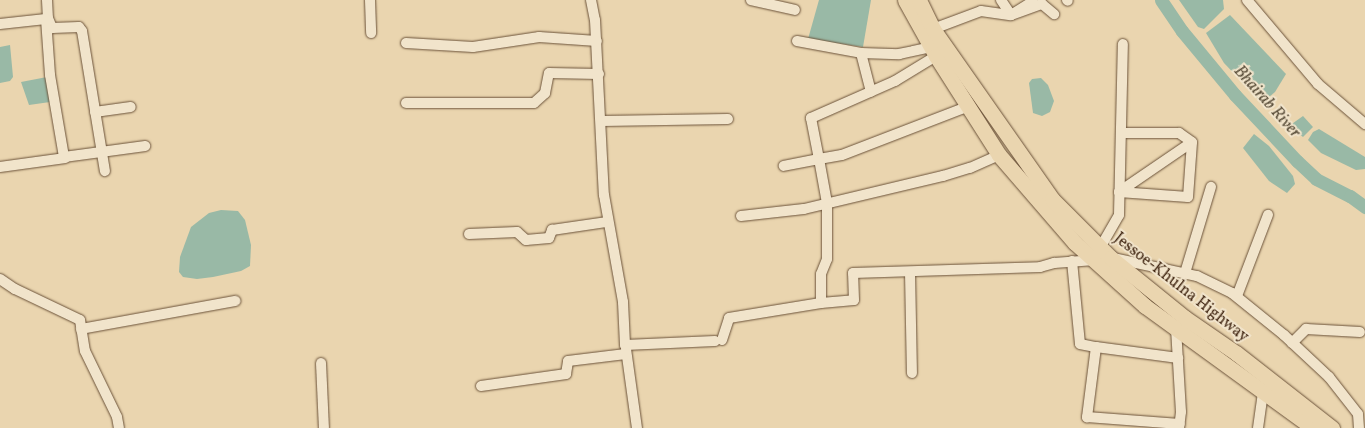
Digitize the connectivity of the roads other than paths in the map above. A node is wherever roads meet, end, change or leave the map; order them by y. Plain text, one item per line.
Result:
1 (47, 0) edge
2 (370, 0) edge
3 (591, 0) edge
4 (751, 0) edge
5 (905, 0) edge
6 (919, 0) edge
7 (1001, 0) edge
8 (1032, 0) edge
9 (1247, 0) edge
10 (795, 10) dead end
11 (1054, 14) dead end
12 (1011, 15) junction
13 (0, 24) edge
14 (934, 29) junction
15 (371, 33) dead end
16 (597, 41) junction
17 (797, 41) dead end
18 (406, 44) dead end
19 (1123, 44) dead end
20 (932, 52) junction
21 (861, 53) junction
22 (599, 74) junction
23 (871, 92) junction
24 (406, 103) dead end
25 (969, 106) junction
26 (131, 107) dead end
27 (95, 112) junction
28 (728, 119) dead end
29 (602, 121) junction
30 (1365, 124) edge
31 (1120, 133) junction
32 (1192, 142) junction
33 (145, 146) dead end
34 (102, 152) junction
35 (999, 154) junction
36 (65, 158) junction
37 (819, 159) junction
38 (784, 166) dead end
39 (0, 167) edge
40 (105, 171) dead end
41 (1211, 187) dead end
42 (1119, 192) junction
43 (827, 203) junction
44 (1268, 214) dead end
45 (741, 216) dead end
46 (607, 222) junction
47 (469, 234) dead end
48 (1097, 254) junction
49 (1112, 258) junction
50 (1072, 261) junction
51 (910, 272) junction
52 (1185, 273) junction
53 (0, 279) edge
54 (1237, 296) junction
55 (235, 301) dead end
56 (822, 303) junction
57 (1176, 328) junction
58 (81, 329) junction
59 (1360, 332) dead end
60 (1292, 343) junction
61 (1096, 347) junction
62 (626, 349) junction
63 (1178, 358) junction
64 (321, 363) dead end
65 (912, 373) dead end
66 (481, 386) dead end
67 (1263, 391) junction
68 (1298, 422) edge
69 (1361, 424) edge
70 (1180, 426) edge
71 (119, 428) edge
72 (324, 428) edge
73 (637, 428) edge
74 (1258, 428) edge
75 (1313, 428) edge
76 (1332, 428) edge

1 - 27 street
2 - 15 street
3 - 16 street
4 - 10 street
5 - 20 highway, Jessoe-Khulna Highway
6 - 14 highway, Jessoe-Khulna Highway
7 - 12 street
8 - 12 street
9 - 30 street
11 - 12 street
12 - 14 street
13 - 36 street
14 - 48 highway, Jessoe-Khulna Highway
16 - 18 street
16 - 22 street
17 - 21 street
19 - 31 street
20 - 21 street
20 - 23 street
20 - 25 highway, Jessoe-Khulna Highway
21 - 23 street
22 - 24 street
22 - 29 street
23 - 37 street
25 - 35 highway, Jessoe-Khulna Highway
25 - 37 street
26 - 27 street
27 - 34 street
28 - 29 street
29 - 46 street
31 - 32 street
31 - 42 street
32 - 42 street
32 - 42 street
33 - 34 street
34 - 36 street
34 - 40 street
35 - 43 street
35 - 48 highway, Jessoe-Khulna Highway
36 - 39 street
37 - 38 street
37 - 43 street
41 - 52 street
42 - 48 street
43 - 45 street
43 - 56 street
44 - 54 street
46 - 47 street
46 - 62 street
48 - 49 highway, Jessoe-Khulna Highway
48 - 50 street
48 - 57 highway, Jessoe-Khulna Highway
49 - 52 street
49 - 76 highway, Jessoe-Khulna Highway
50 - 51 street
50 - 61 street
51 - 56 street
51 - 65 street
52 - 54 street
53 - 58 street
54 - 60 street
55 - 58 street
56 - 62 street
57 - 63 street
57 - 67 highway, Jessoe-Khulna Highway
58 - 71 street
59 - 60 street
60 - 69 street
61 - 63 street
61 - 70 street
62 - 66 street
62 - 73 street
63 - 70 street
64 - 72 street
67 - 68 highway, Jessoe-Khulna Highway
67 - 74 street
68 - 75 highway, Jessoe-Khulna Highway

